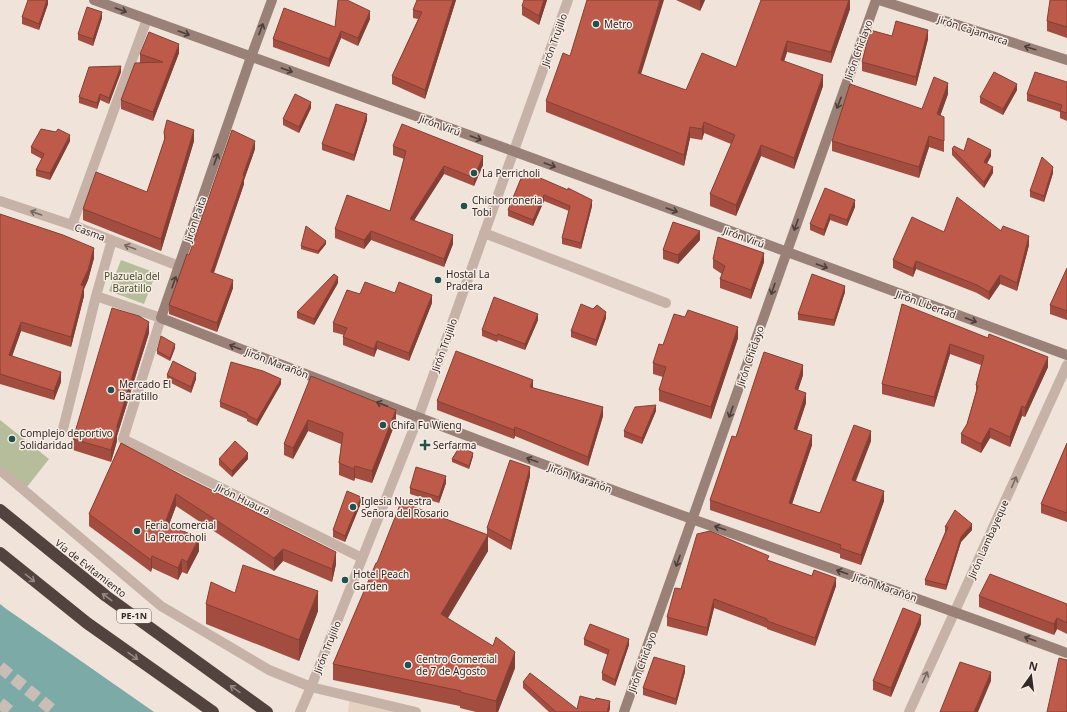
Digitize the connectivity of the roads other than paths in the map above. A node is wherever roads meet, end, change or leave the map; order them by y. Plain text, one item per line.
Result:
1 (94, 0) edge
2 (272, 0) edge
3 (568, 0) edge
4 (876, 0) edge
5 (879, 0) edge
6 (147, 19) junction
7 (250, 57) junction
8 (1067, 60) edge
9 (513, 151) junction
10 (0, 201) edge
11 (72, 225) junction
12 (484, 233) junction
13 (112, 240) junction
14 (786, 252) junction
15 (179, 266) junction
16 (96, 296) junction
17 (666, 303) dead end
18 (161, 318) junction
19 (1067, 355) edge
20 (1067, 365) edge
21 (418, 418) junction
22 (63, 429) dead end
23 (123, 439) joint
24 (0, 470) edge
25 (0, 510) edge
26 (693, 519) junction
27 (0, 553) edge
28 (362, 558) junction
29 (955, 611) junction
30 (1067, 653) edge
31 (311, 687) junction
32 (302, 708) edge
33 (213, 712) edge
34 (267, 712) edge
35 (416, 712) edge
36 (624, 712) edge
37 (909, 712) edge

1 -> 6 main road, Jirón Virú
7 -> 2 main road, Jirón Paita
3 - 9 street, Jirón Trujillo
4 -> 14 main road, Jirón Chiclayo
8 -> 5 main road, Jirón Cajamarca
6 -> 7 main road, Jirón Virú
6 - 11 street
7 -> 9 main road, Jirón Virú
15 -> 7 main road, Jirón Paita
9 - 12 street, Jirón Trujillo
9 -> 14 main road, Jirón Virú
11 -> 10 street, Casma
11 - 13 street, Casma
12 - 17 street
12 - 21 street, Jirón Trujillo
15 -> 13 street, Casma
13 - 16 street
14 -> 19 main road, Jirón Libertad
14 -> 26 main road, Jirón Chiclayo
18 -> 15 main road, Jirón Paita
16 - 18 street, Jirón Marañón
16 - 22 street
21 -> 18 main road, Jirón Marañón
18 - 23 street, Jirón Paita
29 -> 20 street, Jirón Lambayeque
26 -> 21 main road, Jirón Marañón
21 - 28 street, Jirón Trujillo
23 - 28 street, Jirón Huaura
24 - 31 street
34 -> 25 highway, Vía de Evitamiento / PE-1N
29 -> 26 main road, Jirón Marañón
26 -> 36 main road, Jirón Chiclayo
27 -> 33 highway
28 - 31 street, Jirón Trujillo
30 -> 29 main road, Jirón Marañón
37 -> 29 street, Jirón Lambayeque
31 - 32 street, Jirón Trujillo
31 - 35 street

